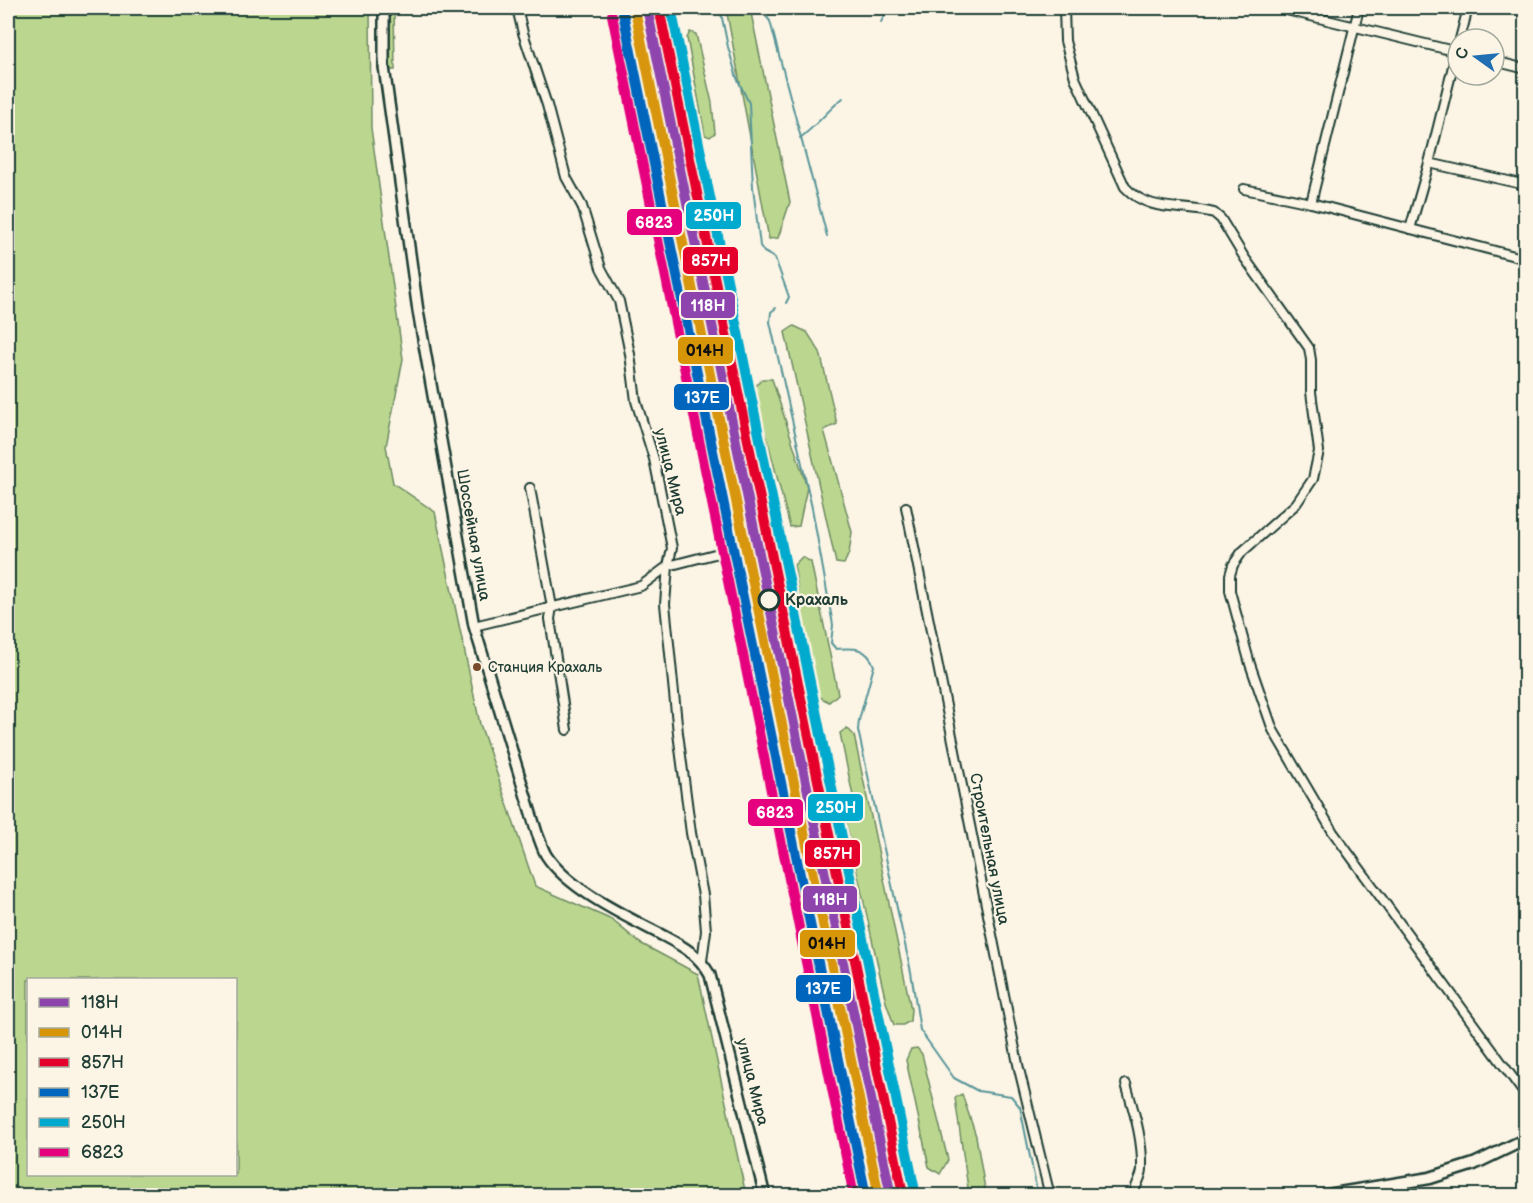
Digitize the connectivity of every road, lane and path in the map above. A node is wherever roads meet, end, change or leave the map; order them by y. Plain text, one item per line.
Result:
1 (384, 8) edge
2 (517, 8) edge
3 (1064, 8) edge
4 (1278, 8) edge
5 (1359, 8) edge
6 (1468, 8) edge
7 (1354, 26) junction
8 (1463, 27) edge
9 (1446, 47) edge
10 (1506, 64) edge
11 (1526, 69) edge
12 (1448, 87) edge
13 (1429, 163) junction
14 (1526, 185) edge
15 (1244, 189) dead end
16 (1311, 203) junction
17 (1410, 229) junction
18 (1526, 259) edge
19 (530, 488) dead end
20 (906, 507) dead end
21 (729, 550) dead end
22 (668, 566) junction
23 (552, 607) junction
24 (474, 626) junction
25 (567, 730) dead end
26 (702, 961) junction
27 (710, 975) joint
28 (1126, 1084) dead end
29 (1526, 1096) edge
30 (1526, 1139) edge
31 (1342, 1194) edge
32 (765, 1196) edge
33 (1050, 1196) edge
34 (1134, 1196) edge
35 (1321, 1196) edge

1 - 24 street, Шоссейная улица
2 - 22 street, улица Мира
3 - 29 street
4 - 7 street
5 - 7 street
6 - 8 street
7 - 9 street
7 - 16 street
10 - 11 street
12 - 13 street
13 - 14 street
13 - 17 street
15 - 16 street
16 - 17 street
17 - 18 street
19 - 23 street
20 - 33 street, Строительная улица
21 - 22 street
22 - 23 street
22 - 26 street, улица Мира
23 - 24 street
23 - 25 street
24 - 26 street, Шоссейная улица
26 - 27 street, Шоссейная улица
27 - 32 street, улица Мира
28 - 34 street
30 - 31 main road
31 - 35 main road

